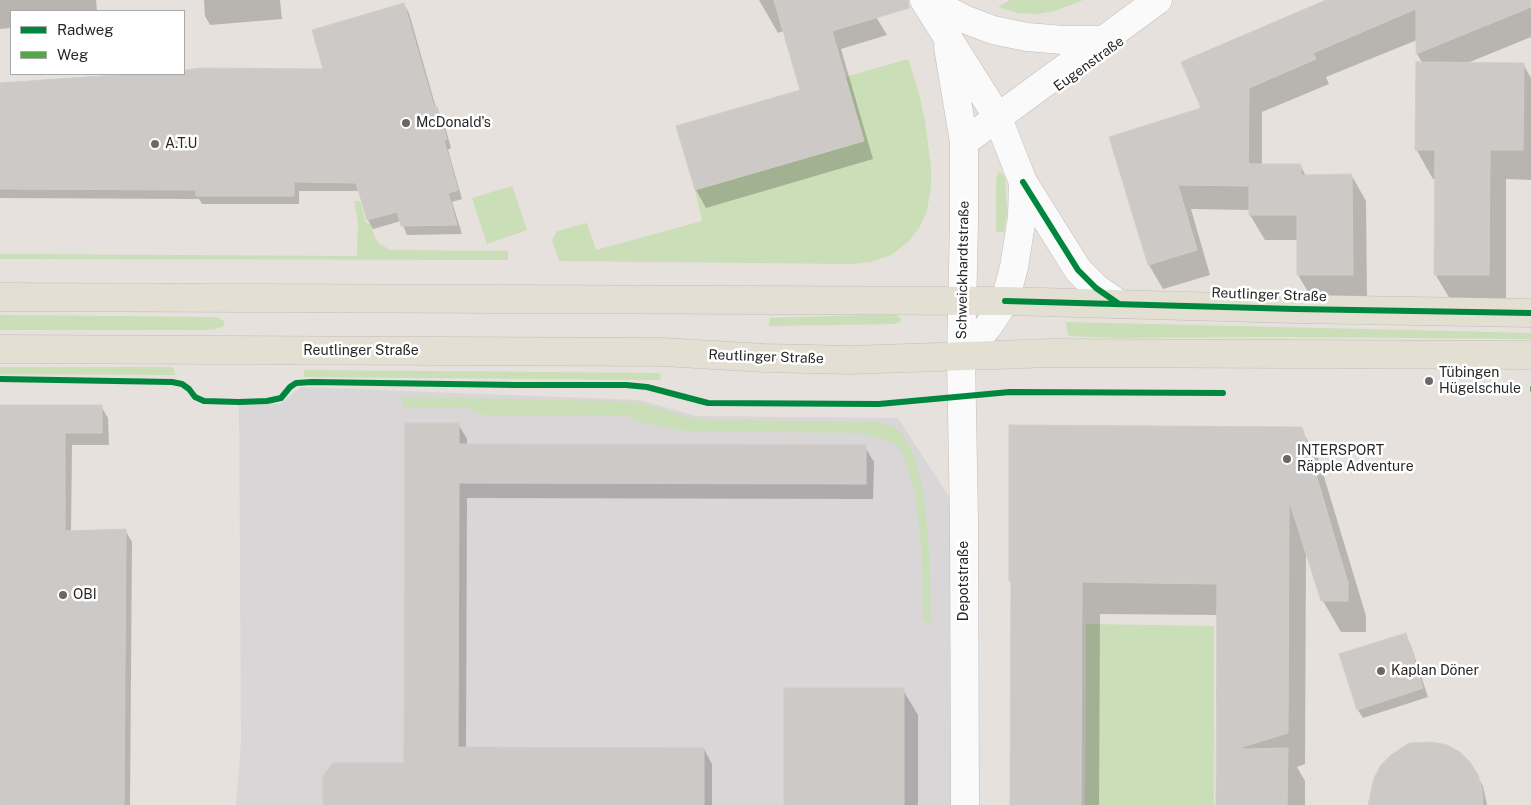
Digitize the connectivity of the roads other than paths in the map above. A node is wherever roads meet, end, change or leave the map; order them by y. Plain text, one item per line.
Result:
1 (925, 0) edge
2 (1158, 0) edge
3 (1176, 0) edge
4 (946, 35) junction
5 (1102, 40) junction
6 (998, 116) junction
7 (964, 142) junction
8 (1022, 182) junction
9 (0, 297) edge
10 (962, 301) junction
11 (1005, 301) junction
12 (1119, 304) junction
13 (1531, 313) edge
14 (0, 349) edge
15 (1531, 355) edge
16 (961, 357) junction
17 (965, 805) edge

1 - 4 street, Schweickhardtstraße
1 - 5 street, Eugenstraße
2 - 5 street, Eugenstraße
3 - 6 street, Eugenstraße
4 - 6 street, Schweickhardtstraße
4 - 7 street, Schweickhardtstraße
5 - 6 street, Eugenstraße
6 - 7 street, Eugenstraße
6 - 8 street, Schweickhardtstraße
7 - 10 street, Schweickhardtstraße
8 - 11 street, Schweickhardtstraße
8 - 12 street
9 - 10 main road, Reutlinger Straße
10 - 11 main road, Reutlinger Straße
10 - 16 street, Schweickhardtstraße
11 - 12 main road, Reutlinger Straße
11 - 16 street, Schweickhardtstraße
12 - 13 main road, Reutlinger Straße
14 - 16 main road, Reutlinger Straße
15 - 16 main road, Reutlinger Straße
16 - 17 street, Depotstraße

